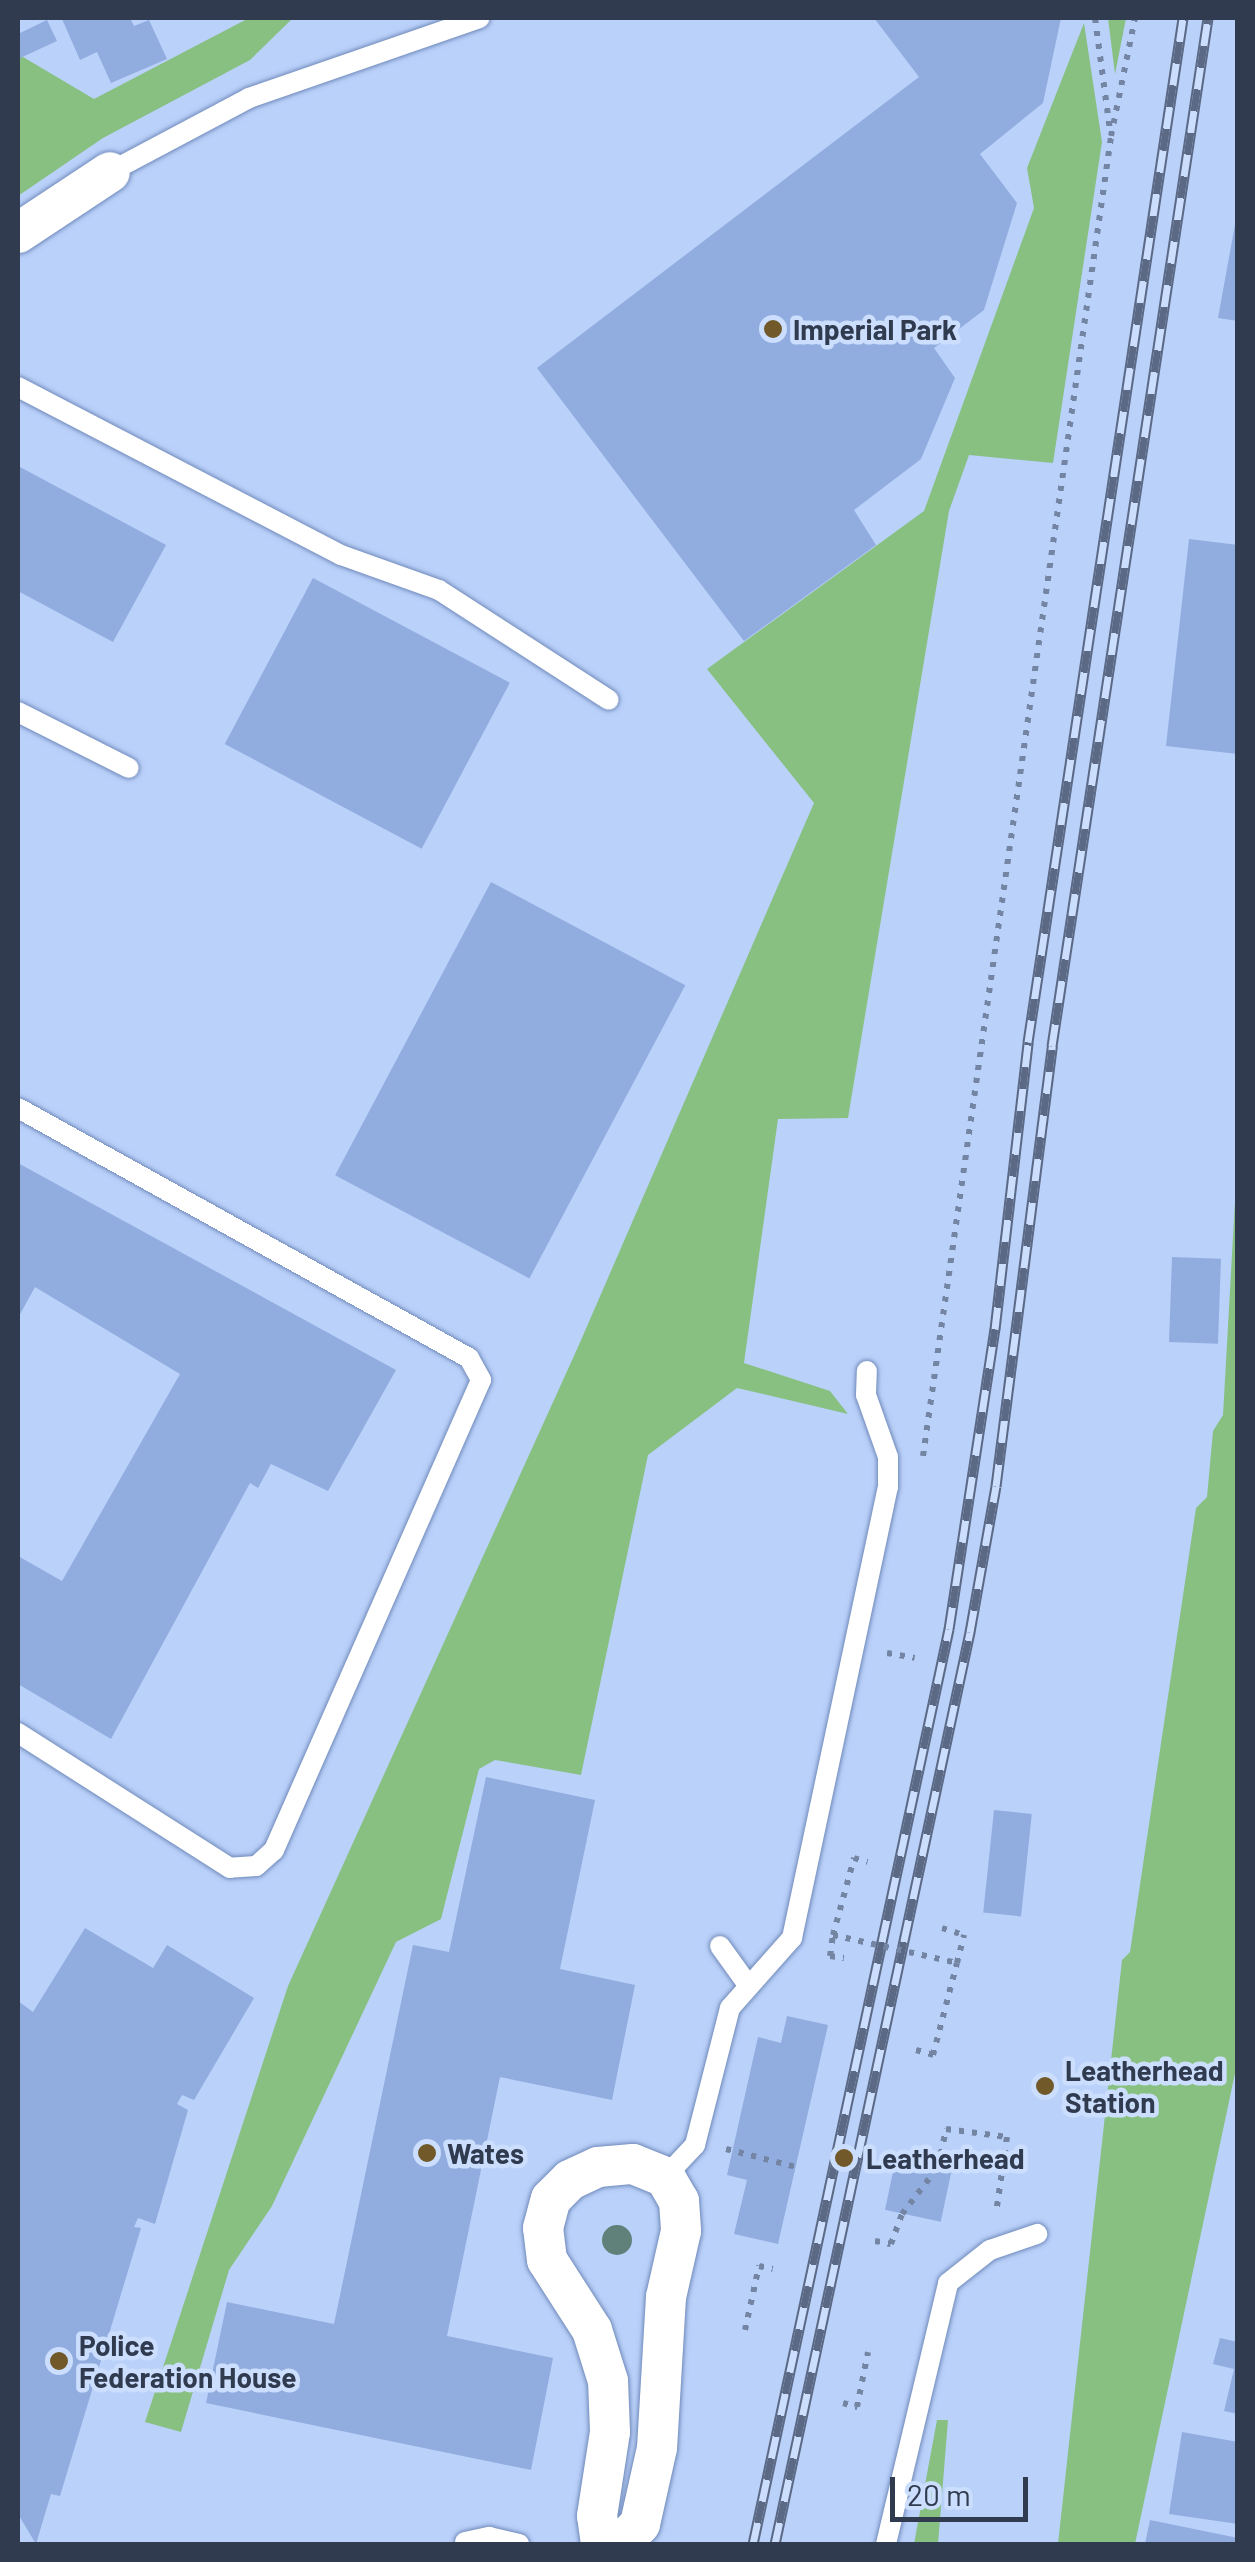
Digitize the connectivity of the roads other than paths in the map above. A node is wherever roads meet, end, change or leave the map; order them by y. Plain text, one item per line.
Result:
1 (480, 18) edge
2 (110, 172) joint
3 (18, 233) edge
4 (18, 388) edge
5 (609, 700) dead end
6 (18, 712) edge
7 (129, 768) dead end
8 (18, 1108) edge
9 (868, 1371) dead end
10 (18, 1733) edge
11 (720, 1946) dead end
12 (748, 1985) junction
13 (664, 2177) junction
14 (1037, 2234) dead end
15 (465, 2542) dead end
16 (520, 2544) edge
17 (601, 2544) edge
18 (621, 2544) edge
19 (886, 2544) edge

1 - 2 lane
2 - 3 street
4 - 5 lane
6 - 7 lane
8 - 10 lane
9 - 12 lane
11 - 12 lane
12 - 13 lane
13 - 17 street
13 - 18 street
14 - 19 lane
15 - 16 lane

